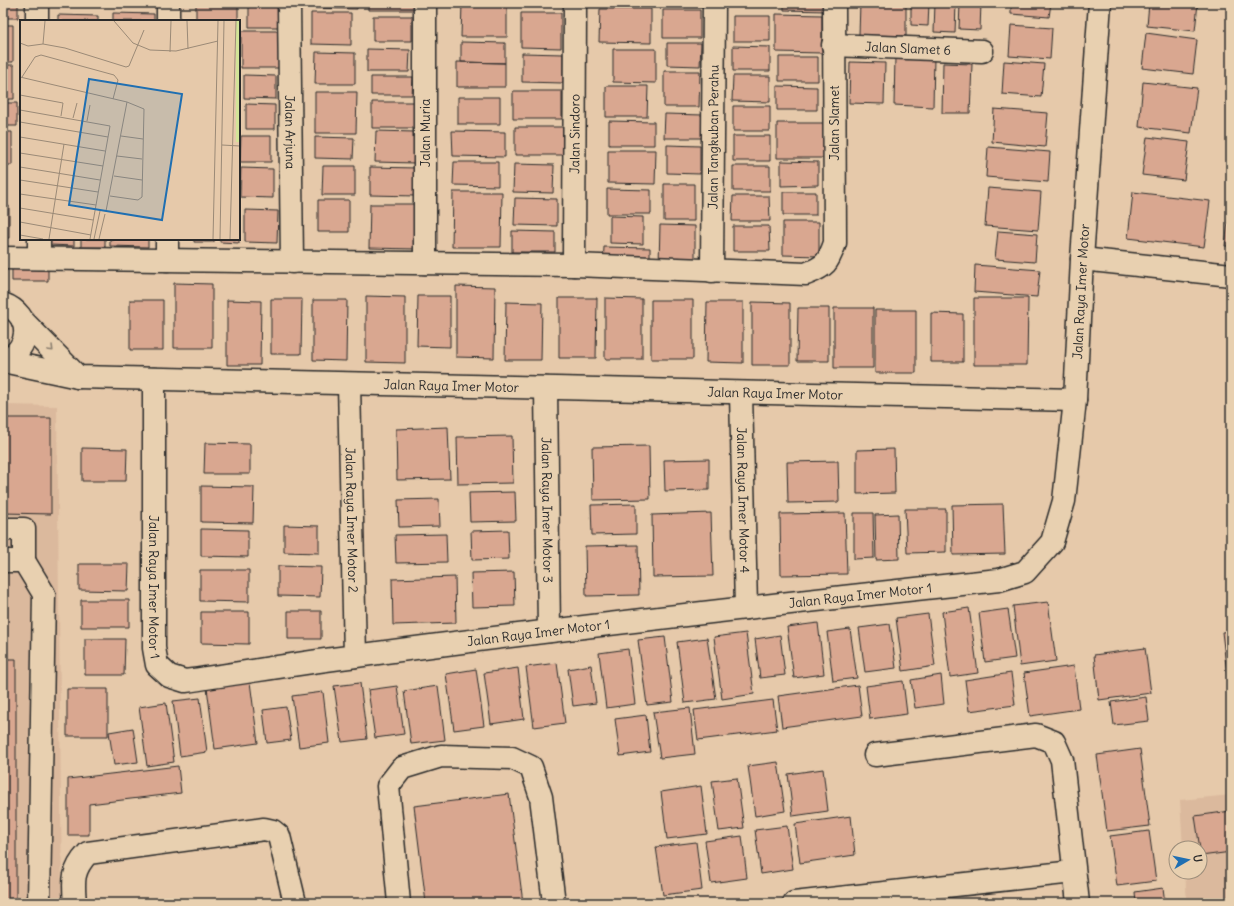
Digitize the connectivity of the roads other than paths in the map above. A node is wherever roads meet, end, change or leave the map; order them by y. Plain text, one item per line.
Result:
1 (37, 3) edge
2 (168, 3) edge
3 (290, 3) edge
4 (425, 3) edge
5 (575, 3) edge
6 (714, 3) edge
7 (834, 3) edge
8 (1100, 3) edge
9 (37, 20) edge
10 (168, 20) edge
11 (833, 45) junction
12 (982, 51) dead end
13 (39, 249) edge
14 (167, 250) edge
15 (3, 258) edge
16 (1082, 259) junction
17 (292, 262) junction
18 (424, 263) junction
19 (574, 265) junction
20 (712, 271) junction
21 (1231, 275) edge
22 (3, 304) edge
23 (23, 321) junction
24 (3, 361) edge
25 (78, 378) junction
26 (154, 379) junction
27 (349, 384) junction
28 (546, 388) junction
29 (741, 393) junction
30 (1075, 400) junction
31 (3, 529) edge
32 (14, 561) edge
33 (746, 608) junction
34 (549, 631) junction
35 (355, 656) junction
36 (875, 755) dead end
37 (1074, 872) junction
38 (39, 903) edge
39 (75, 903) edge
40 (295, 903) edge
41 (399, 903) edge
42 (554, 903) edge
43 (794, 903) edge
44 (1078, 903) edge

1 - 9 street
2 - 10 street
3 - 17 street, Jalan Arjuna
4 - 18 street, Jalan Muria
5 - 19 street, Jalan Sindoro
6 - 20 street, Jalan Tangkuban Perahu
7 - 11 street, Jalan Slamet
8 - 16 street, Jalan Raya Imer Motor
11 - 12 street, Jalan Slamet 6
11 - 20 street, Jalan Slamet
13 - 14 street
13 - 15 street
14 - 17 street
16 - 21 street
16 - 30 street, Jalan Raya Imer Motor
17 - 18 street
18 - 19 street
19 - 20 street
22 - 23 street
23 - 24 street
23 -> 25 street
24 - 25 street, Jalan Raya Imer Motor
25 - 26 street, Jalan Raya Imer Motor
26 - 27 street, Jalan Raya Imer Motor
26 - 35 street, Jalan Raya Imer Motor 1
27 - 28 street, Jalan Raya Imer Motor
27 - 35 street, Jalan Raya Imer Motor 2
28 - 29 street, Jalan Raya Imer Motor
28 - 34 street, Jalan Raya Imer Motor 3
29 - 30 street, Jalan Raya Imer Motor
29 - 33 street, Jalan Raya Imer Motor 4
30 - 33 street, Jalan Raya Imer Motor 1
31 - 32 street
32 - 38 street
33 - 34 street, Jalan Raya Imer Motor 1
34 - 35 street, Jalan Raya Imer Motor 1
36 - 37 street
37 - 43 street
37 - 44 street
39 - 40 street
41 - 42 street

